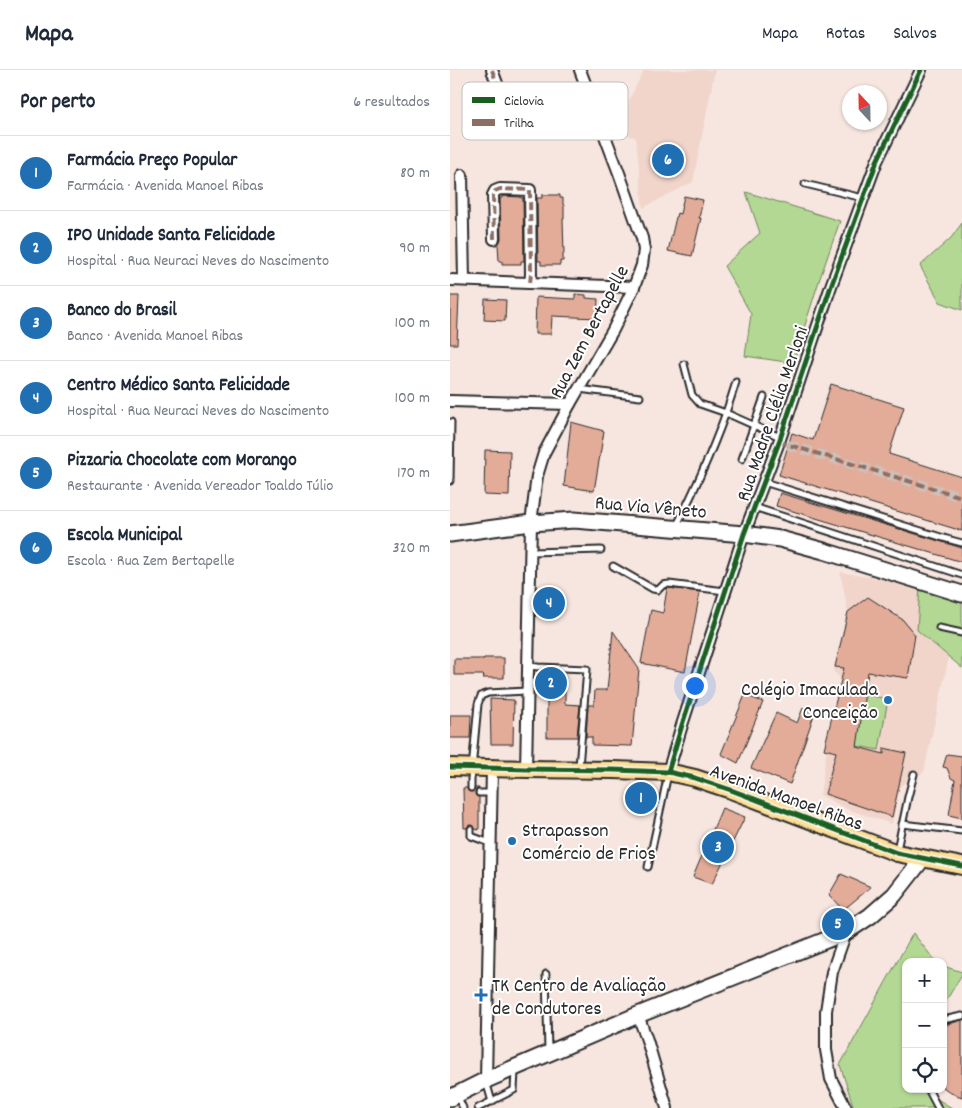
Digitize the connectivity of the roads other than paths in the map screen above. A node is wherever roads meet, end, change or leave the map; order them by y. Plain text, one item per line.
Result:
1 (492, 70) edge
2 (580, 70) edge
3 (921, 70) edge
4 (496, 82) edge
5 (585, 82) edge
6 (607, 140) edge
7 (462, 175) dead end
8 (805, 184) dead end
9 (863, 198) junction
10 (494, 239) dead end
11 (450, 280) edge
12 (464, 280) junction
13 (530, 283) junction
14 (634, 288) junction
15 (684, 364) dead end
16 (736, 382) dead end
17 (579, 389) junction
18 (640, 397) dead end
19 (764, 397) dead end
20 (450, 402) edge
21 (570, 404) junction
22 (726, 414) junction
23 (452, 422) dead end
24 (754, 425) junction
25 (783, 441) junction
26 (742, 458) dead end
27 (450, 481) edge
28 (764, 482) junction
29 (754, 507) junction
30 (531, 523) junction
31 (676, 528) junction
32 (450, 534) edge
33 (744, 534) junction
34 (962, 543) edge
35 (600, 550) dead end
36 (530, 552) junction
37 (613, 566) dead end
38 (962, 575) edge
39 (725, 591) junction
40 (962, 594) edge
41 (938, 628) dead end
42 (962, 633) edge
43 (528, 666) junction
44 (527, 691) junction
45 (450, 767) edge
46 (472, 768) junction
47 (492, 769) junction
48 (526, 769) junction
49 (579, 770) junction
50 (668, 772) junction
51 (914, 774) dead end
52 (471, 788) dead end
53 (479, 793) dead end
54 (491, 793) junction
55 (902, 824) junction
56 (471, 829) dead end
57 (962, 831) edge
58 (490, 843) junction
59 (897, 853) junction
60 (923, 858) junction
61 (962, 866) edge
62 (648, 867) dead end
63 (846, 932) junction
64 (546, 974) dead end
65 (638, 1015) junction
66 (962, 1016) edge
67 (947, 1019) edge
68 (548, 1054) junction
69 (515, 1068) junction
70 (486, 1080) junction
71 (930, 1093) edge
72 (457, 1100) edge
73 (492, 1102) junction
74 (478, 1108) edge
75 (667, 1108) edge
76 (846, 1108) edge
77 (938, 1108) edge

1 - 4 street
2 - 5 street, Rua Zem Bertapelle
3 - 9 street, Rua Madre Clélia Merloni
6 - 14 street, Rua Zem Bertapelle
7 - 12 street
8 - 9 lane
9 - 25 street, Rua Madre Clélia Merloni
10 - 13 street
11 - 12 street
12 - 13 street
13 - 14 street
14 - 17 street, Rua Zem Bertapelle
15 - 22 lane
16 - 22 lane
17 - 18 lane
17 - 21 street, Rua Zem Bertapelle
19 - 24 lane
20 - 21 street
21 - 30 street, Rua Zem Bertapelle
22 - 24 lane
22 - 31 lane
23 - 27 lane
24 - 25 lane
24 - 26 lane
25 - 28 street, Rua Madre Clélia Merloni
28 - 29 street, Rua Madre Clélia Merloni
28 - 34 lane
29 - 33 street, Rua Madre Clélia Merloni
29 - 38 lane
30 - 31 main road, Rua Via Vêneto
30 - 32 main road, Rua Via Vêneto
30 - 36 street, Rua Zem Bertapelle
31 - 33 main road, Rua Via Vêneto
33 - 39 street, Rua Madre Clélia Merloni
33 - 40 main road, Rua Via Vêneto
35 - 36 lane
36 - 43 street, Rua Zem Bertapelle
37 - 39 lane
39 - 50 street, Rua Madre Clélia Merloni
41 - 42 lane
43 - 44 street, Rua Zem Bertapelle
43 - 49 lane
44 - 46 lane
44 - 48 street, Rua Zem Bertapelle
45 - 46 main road, Avenida Manoel Ribas
46 - 47 main road, Avenida Manoel Ribas
46 - 52 lane
47 - 48 main road, Avenida Manoel Ribas
47 - 54 street
48 - 49 main road, Avenida Manoel Ribas
49 - 50 main road, Avenida Manoel Ribas
50 - 59 main road, Avenida Manoel Ribas
50 - 62 lane
51 - 55 lane
53 - 54 lane
54 - 58 street
55 - 57 lane
55 - 59 lane
56 - 58 lane
58 - 70 street
59 - 60 main road, Avenida Manoel Ribas
60 - 61 main road, Avenida Manoel Ribas
60 - 63 main road
63 - 65 main road
63 - 76 street
64 - 68 lane
65 - 68 main road
65 - 75 street
66 - 67 lane
68 - 69 main road
69 - 70 main road
69 - 73 lane
70 - 72 main road
70 - 73 lane
71 - 77 lane
73 - 74 lane

